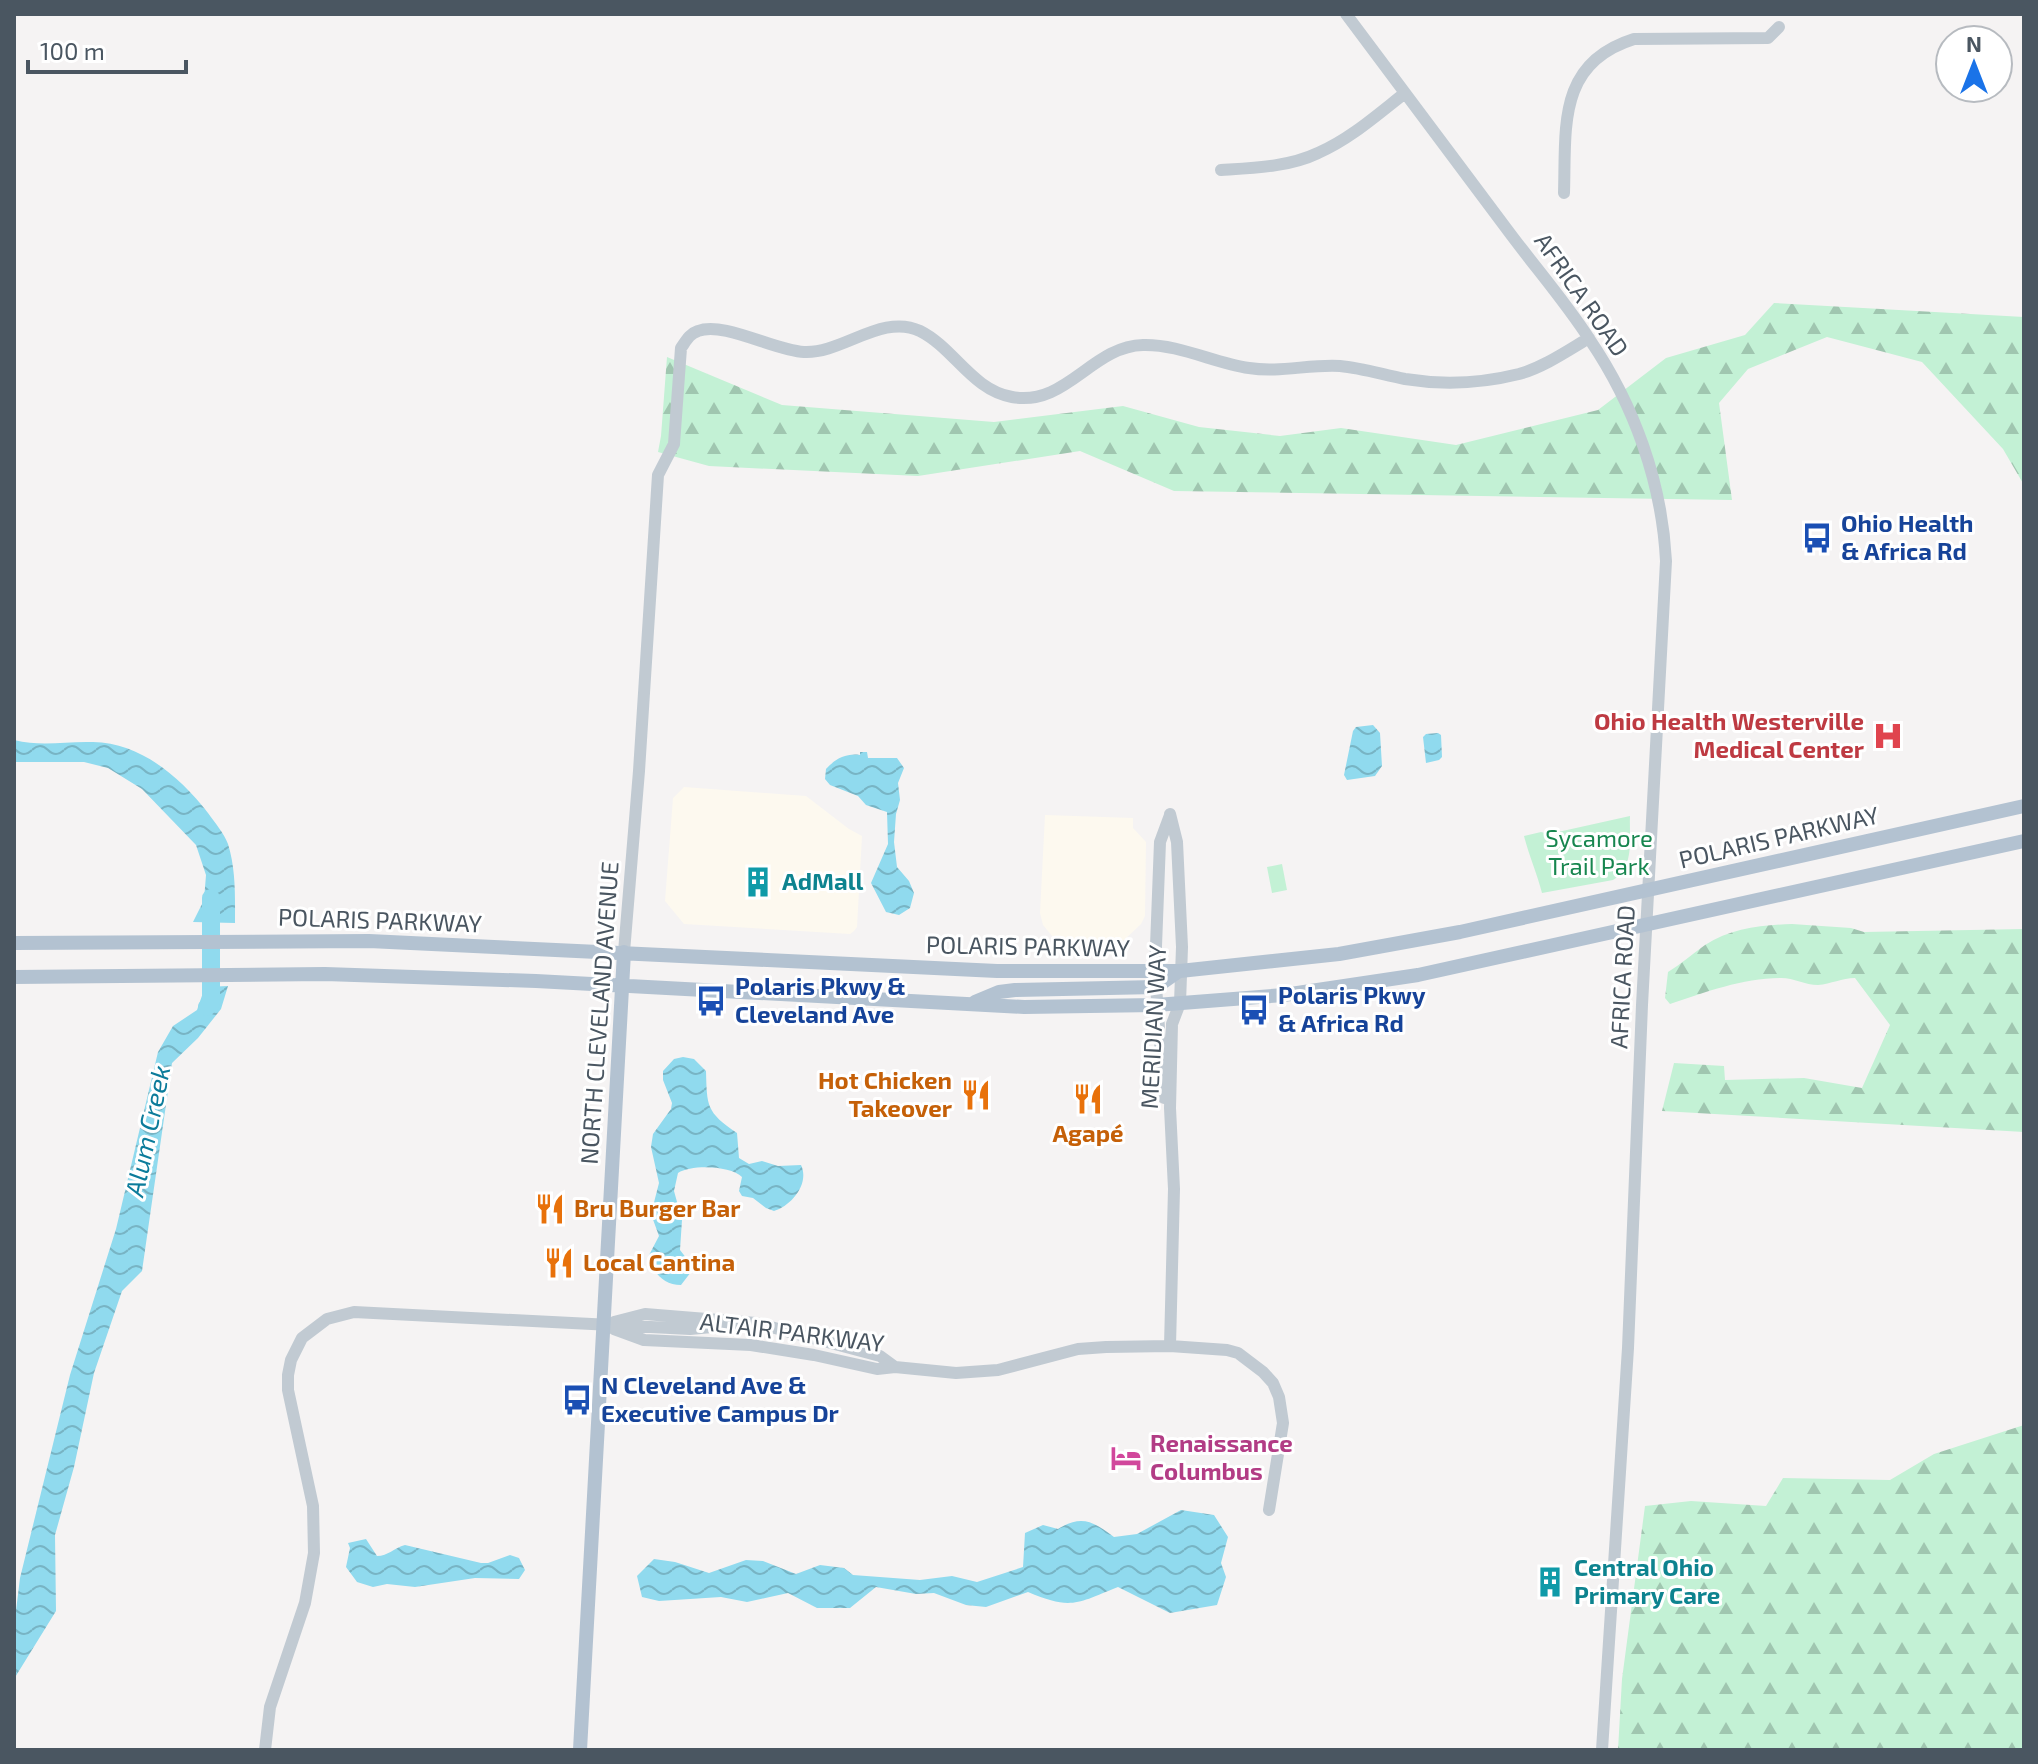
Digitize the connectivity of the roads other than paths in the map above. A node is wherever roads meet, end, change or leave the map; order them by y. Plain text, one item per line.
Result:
1 (1346, 14) edge
2 (1779, 27) dead end
3 (1405, 93) junction
4 (1221, 170) dead end
5 (1564, 193) dead end
6 (1589, 338) junction
7 (2024, 806) edge
8 (2024, 841) edge
9 (1650, 890) junction
10 (1647, 925) junction
11 (14, 943) edge
12 (624, 952) junction
13 (1180, 971) junction
14 (14, 977) edge
15 (1156, 979) junction
16 (622, 986) junction
17 (1180, 1003) junction
18 (971, 1004) junction
19 (1156, 1005) junction
20 (1172, 1133) junction
21 (603, 1324) junction
22 (1170, 1346) junction
23 (895, 1367) junction
24 (1269, 1510) dead end
25 (265, 1750) edge
26 (580, 1750) edge
27 (1602, 1750) edge

1 - 3 street, AFRICA ROAD
2 - 5 street
3 - 4 street
3 - 6 street, AFRICA ROAD
6 - 9 street, AFRICA ROAD
6 - 12 street, NORTH CLEVELAND AVENUE
7 - 9 main road, POLARIS PARKWAY
8 - 10 main road
9 - 10 street, AFRICA ROAD
9 - 13 main road, POLARIS PARKWAY
10 - 17 main road
10 - 27 street, AFRICA ROAD
11 - 12 main road, POLARIS PARKWAY
12 - 15 main road, POLARIS PARKWAY
12 - 16 main road, NORTH CLEVELAND AVENUE
13 - 15 main road
13 - 15 street, MERIDIAN WAY
13 - 17 street, MERIDIAN WAY
14 - 16 main road
15 - 18 main road
15 - 19 street, MERIDIAN WAY
16 - 18 main road
16 - 21 main road, NORTH CLEVELAND AVENUE
17 - 19 main road
17 - 20 street, MERIDIAN WAY
18 - 19 main road
19 - 20 street, MERIDIAN WAY
20 - 22 street, MERIDIAN WAY
21 - 23 street, ALTAIR PARKWAY
21 - 23 street, ALTAIR PARKWAY
21 - 25 street
21 - 26 main road, NORTH CLEVELAND AVENUE
22 - 23 street, ALTAIR PARKWAY
22 - 24 street, ALTAIR PARKWAY

